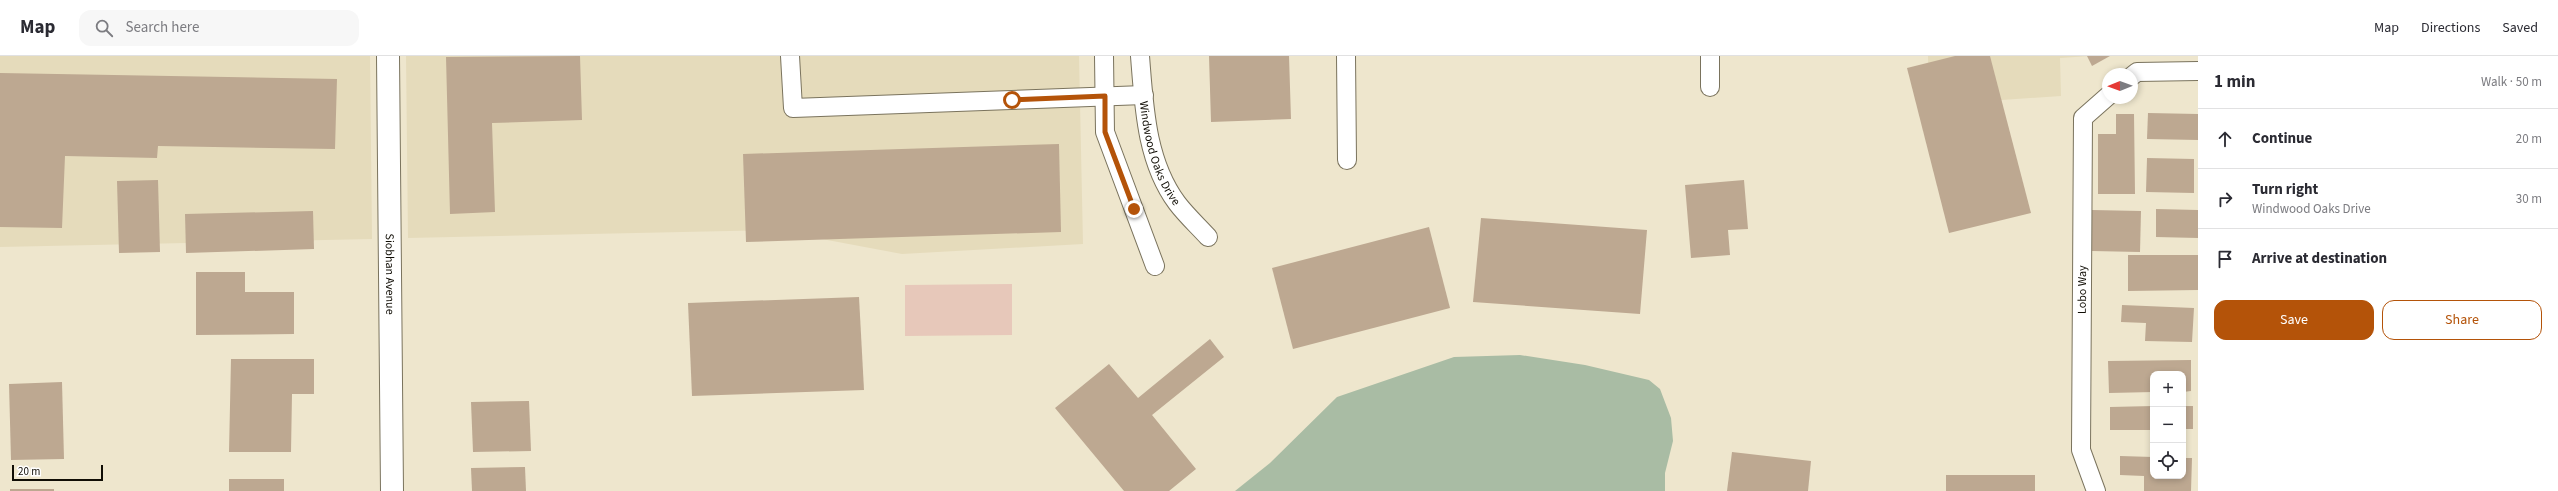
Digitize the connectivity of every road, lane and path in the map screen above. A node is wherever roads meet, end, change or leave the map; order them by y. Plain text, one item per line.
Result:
1 (388, 56) edge
2 (790, 56) edge
3 (1104, 56) edge
4 (1140, 56) edge
5 (1346, 56) edge
6 (1710, 56) edge
7 (2198, 70) edge
8 (2138, 72) edge
9 (1710, 87) dead end
10 (1144, 95) junction
11 (1105, 96) junction
12 (2102, 101) edge
13 (1347, 160) dead end
14 (1208, 237) dead end
15 (1155, 266) dead end
16 (392, 491) edge
17 (2096, 491) edge

1 - 16 street, Siobhan Avenue
2 - 11 lane
3 - 11 lane
4 - 10 lane, Windwood Oaks Drive
5 - 13 lane
6 - 9 lane
7 - 8 lane
10 - 11 lane
10 - 14 lane, Windwood Oaks Drive
11 - 15 lane
12 - 17 lane, Lobo Way

